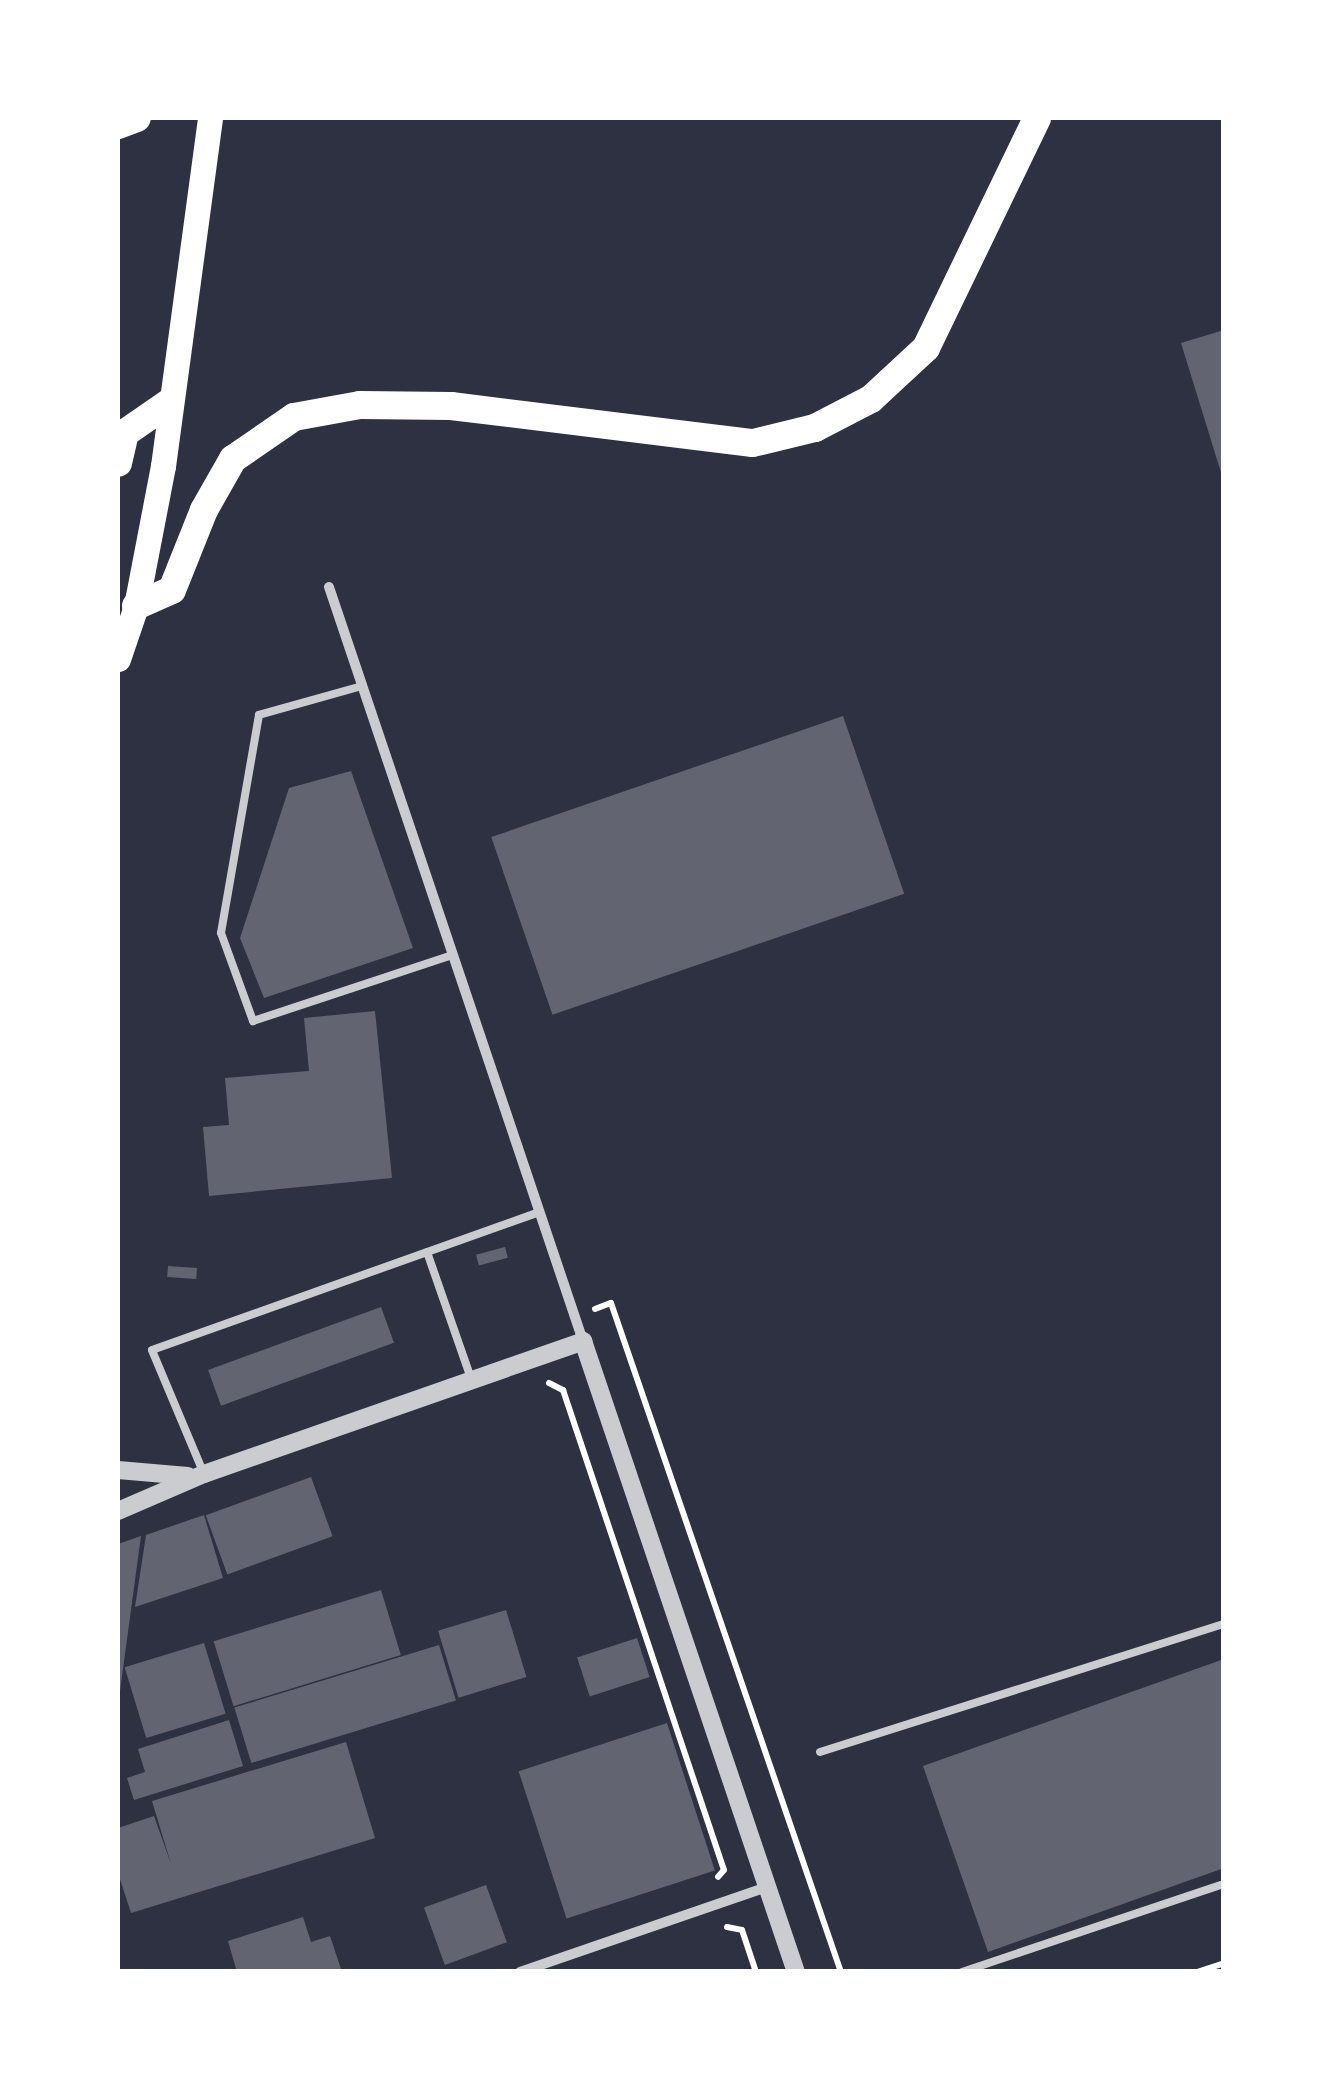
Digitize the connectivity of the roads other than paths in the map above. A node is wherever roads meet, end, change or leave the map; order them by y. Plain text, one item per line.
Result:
1 (137, 118) edge
2 (210, 118) edge
3 (1036, 118) edge
4 (118, 125) edge
5 (170, 402) junction
6 (118, 463) edge
7 (329, 587) dead end
8 (136, 606) junction
9 (118, 660) edge
10 (362, 686) junction
11 (452, 955) junction
12 (539, 1212) junction
13 (427, 1252) junction
14 (583, 1341) junction
15 (471, 1378) junction
16 (118, 1470) edge
17 (202, 1475) junction
18 (118, 1511) edge
19 (1224, 1624) edge
20 (820, 1752) dead end
21 (1224, 1884) edge
22 (767, 1887) junction
23 (520, 1972) edge
24 (796, 1972) edge
25 (962, 1972) edge

1 - 4 highway
2 - 5 main road
3 - 8 highway
5 - 6 highway
5 - 8 main road
7 - 10 street
8 - 9 main road
10 - 11 street
10 - 11 lane
11 - 12 street
12 - 13 lane
12 - 14 street
13 - 15 lane
13 - 17 lane
14 - 15 street
14 - 22 street
15 - 17 street
16 - 17 street
17 - 18 street
19 - 20 lane
21 - 25 lane
22 - 23 street
22 - 24 street

